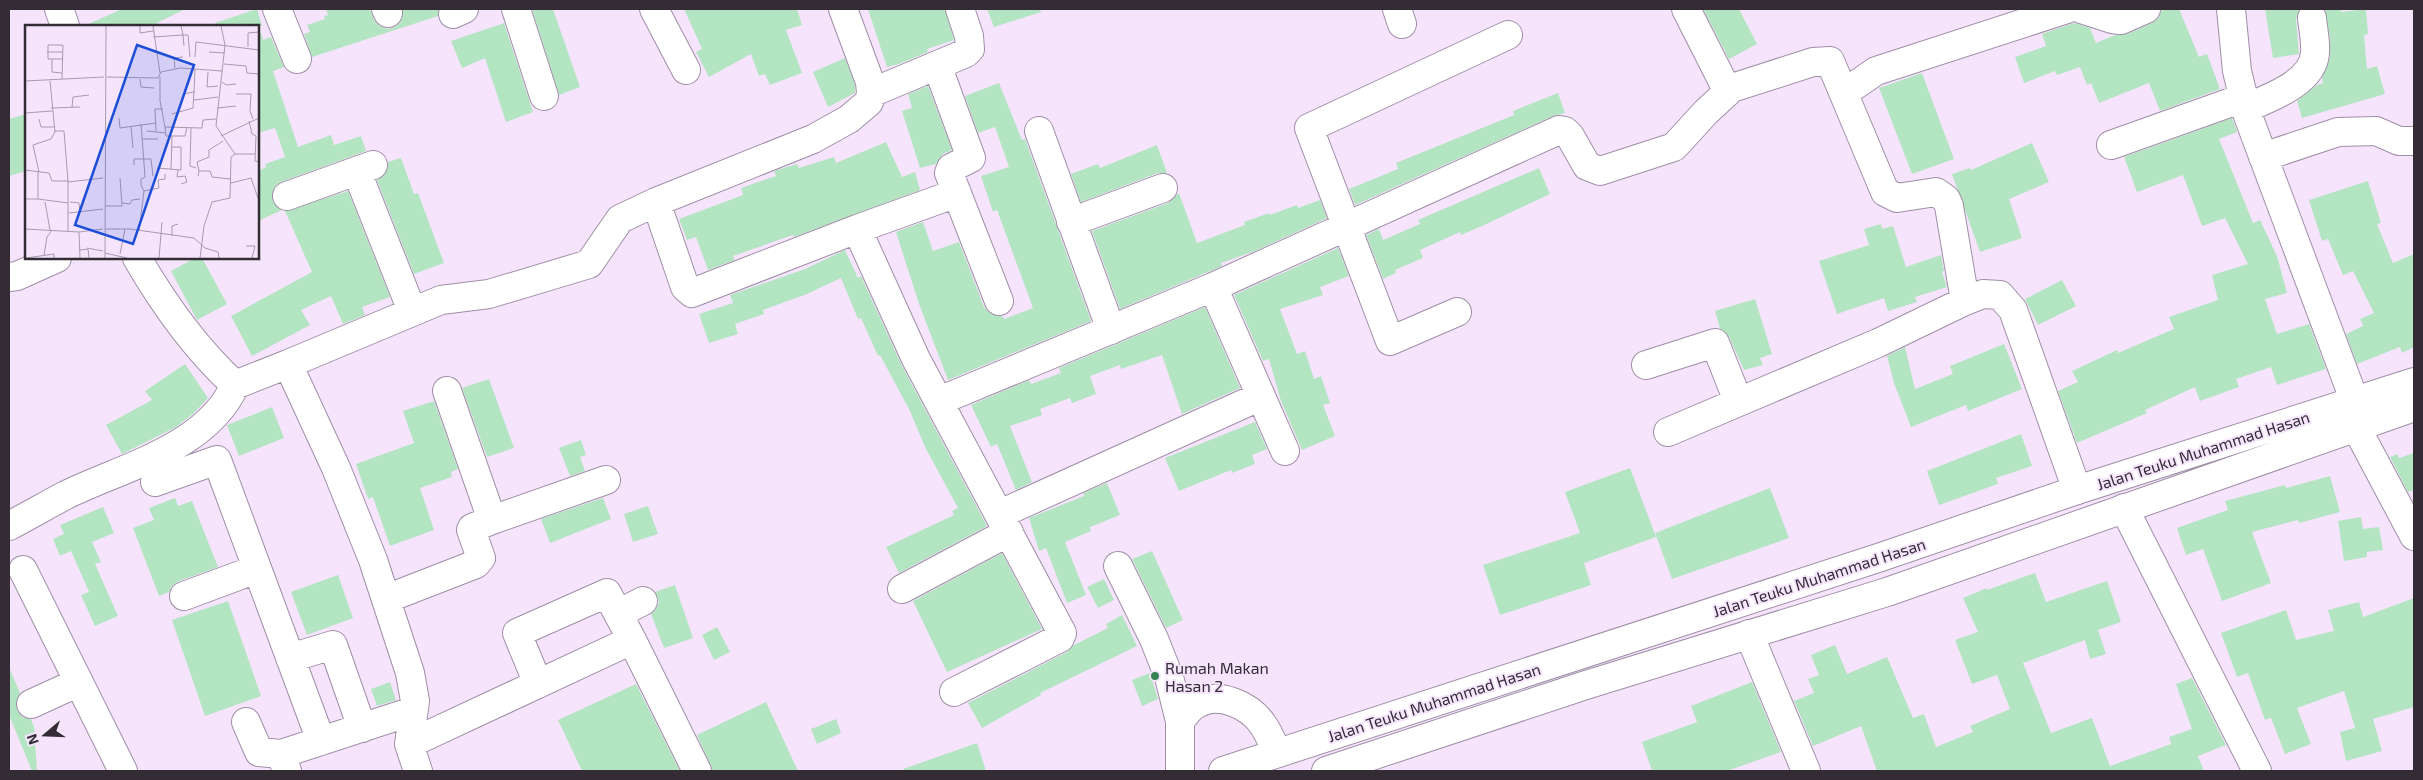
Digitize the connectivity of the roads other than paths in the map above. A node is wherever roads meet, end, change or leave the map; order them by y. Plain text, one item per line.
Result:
1 (59, 9) edge
2 (277, 9) edge
3 (516, 9) edge
4 (654, 9) edge
5 (843, 9) edge
6 (960, 9) edge
7 (1686, 9) edge
8 (2067, 9) edge
9 (2081, 9) edge
10 (2146, 9) edge
11 (2231, 9) edge
12 (2312, 18) dead end
13 (65, 25) edge
14 (1508, 35) dead end
15 (297, 59) dead end
16 (937, 65) junction
17 (686, 70) dead end
18 (1732, 88) junction
19 (871, 93) junction
20 (1844, 93) junction
21 (544, 96) dead end
22 (2244, 103) junction
23 (1039, 131) dead end
24 (2414, 141) edge
25 (2111, 145) dead end
26 (2263, 157) junction
27 (1163, 188) dead end
28 (957, 194) junction
29 (288, 196) dead end
30 (656, 202) junction
31 (1070, 222) junction
32 (1346, 227) junction
33 (857, 229) junction
34 (54, 259) edge
35 (138, 259) edge
36 (9, 277) edge
37 (1213, 287) junction
38 (999, 301) dead end
39 (1964, 301) junction
40 (412, 311) junction
41 (1457, 312) dead end
42 (1111, 330) junction
43 (288, 364) junction
44 (1646, 365) dead end
45 (2414, 382) edge
46 (236, 385) junction
47 (447, 391) dead end
48 (1260, 396) junction
49 (939, 401) junction
50 (1738, 401) junction
51 (2414, 407) edge
52 (2356, 414) junction
53 (1668, 432) dead end
54 (1285, 451) dead end
55 (606, 480) dead end
56 (155, 482) dead end
57 (2077, 490) junction
58 (2124, 508) junction
59 (492, 520) junction
60 (1004, 523) junction
61 (9, 526) edge
62 (2414, 536) edge
63 (1118, 566) dead end
64 (257, 569) junction
65 (23, 570) dead end
66 (902, 588) dead end
67 (184, 596) dead end
68 (386, 599) junction
69 (643, 602) dead end
70 (618, 614) junction
71 (1750, 634) junction
72 (632, 640) junction
73 (290, 658) junction
74 (79, 682) junction
75 (538, 684) junction
76 (954, 692) dead end
77 (31, 704) dead end
78 (413, 711) junction
79 (1180, 721) junction
80 (246, 722) dead end
81 (362, 728) junction
82 (321, 742) junction
83 (1309, 742) junction
84 (409, 744) junction
85 (1277, 753) junction
86 (284, 763) edge
87 (2251, 770) edge
88 (123, 771) edge
89 (418, 771) edge
90 (697, 771) edge
91 (1180, 771) edge
92 (1223, 771) edge
93 (1316, 771) edge
94 (1326, 771) edge
95 (1806, 771) edge

1 - 13 main road
2 - 15 main road
3 - 21 main road
4 - 17 main road
5 - 19 main road
6 - 16 main road
7 - 18 main road
8 - 20 main road
9 - 10 main road
11 - 22 main road
12 - 22 main road
14 - 32 main road
16 - 19 main road
16 - 28 main road
18 - 20 main road
18 - 32 main road
19 - 30 main road
20 - 39 main road
22 - 25 main road
22 - 26 main road
23 - 31 main road
24 - 26 main road
26 - 52 main road
27 - 31 main road
28 - 33 main road
28 - 38 main road
29 - 40 main road
30 - 33 main road
30 - 40 main road
31 - 42 main road
32 - 37 main road
32 - 41 main road
33 - 49 main road
34 - 36 main road
35 - 46 main road
37 - 42 main road
37 - 48 main road
39 - 50 main road
39 - 57 main road
40 - 43 main road
42 - 49 main road
43 - 46 main road
43 - 68 main road
44 - 50 main road
45 - 52 main road, Jalan Teuku Muhammad Hasan
46 - 61 main road
47 - 59 main road
48 - 54 main road
48 - 60 main road
49 - 60 main road
50 - 53 main road
51 - 52 main road, Jalan Teuku Muhammad Hasan
52 - 57 main road, Jalan Teuku Muhammad Hasan
52 - 58 main road, Jalan Teuku Muhammad Hasan
52 - 62 main road
55 - 59 main road
56 - 64 main road
57 - 83 main road, Jalan Teuku Muhammad Hasan
58 - 71 main road, Jalan Teuku Muhammad Hasan
58 - 87 main road
59 - 68 main road
60 - 66 main road
60 - 76 main road
63 - 79 main road
64 - 67 main road
64 - 73 main road
65 - 74 main road
68 - 78 main road
69 - 70 main road
70 - 72 main road
70 - 75 main road
71 - 94 main road, Jalan Teuku Muhammad Hasan
71 - 95 main road
72 - 75 main road
72 - 90 main road
73 - 81 main road
73 - 82 main road
74 - 77 main road
74 - 88 main road
75 - 84 main road
78 - 81 main road
78 - 84 main road
79 - 85 main road
79 - 91 main road
80 - 86 main road
81 - 82 main road
82 - 86 main road
83 - 85 main road, Jalan Teuku Muhammad Hasan
83 - 93 main road
84 - 89 main road
85 - 92 main road, Jalan Teuku Muhammad Hasan

